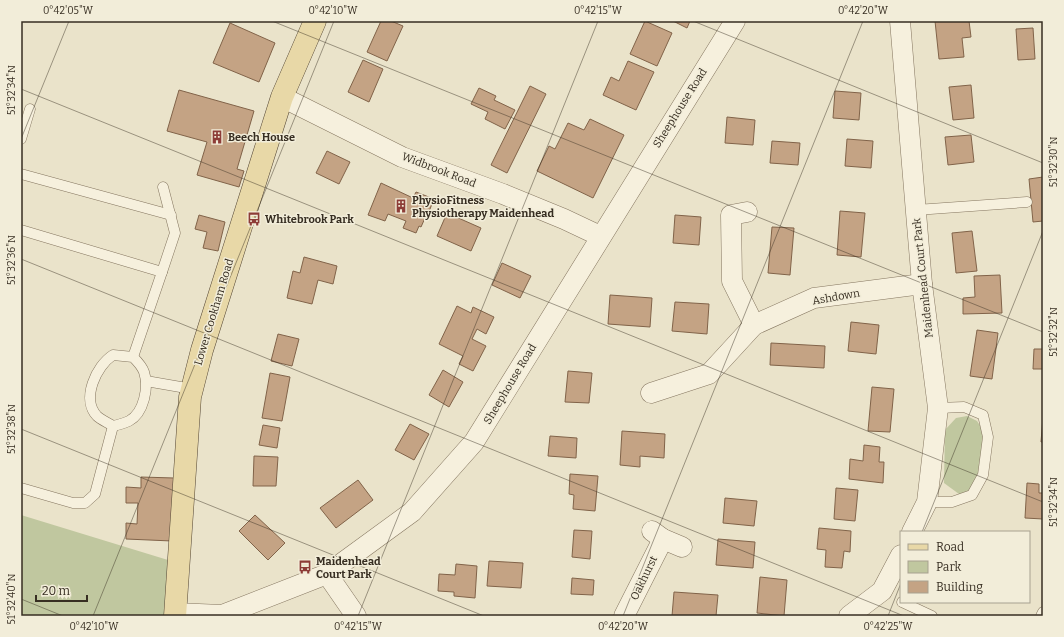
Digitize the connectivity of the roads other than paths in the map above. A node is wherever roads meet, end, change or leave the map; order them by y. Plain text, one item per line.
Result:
1 (315, 21) edge
2 (735, 21) edge
3 (900, 21) edge
4 (282, 97) junction
5 (30, 109) dead end
6 (21, 139) edge
7 (21, 174) edge
8 (163, 187) dead end
9 (1027, 202) dead end
10 (736, 209) dead end
11 (916, 210) junction
12 (171, 215) junction
13 (21, 230) edge
14 (600, 236) junction
15 (162, 272) junction
16 (922, 284) junction
17 (754, 325) junction
18 (133, 357) junction
19 (146, 381) junction
20 (192, 389) junction
21 (651, 393) dead end
22 (938, 408) junction
23 (114, 426) junction
24 (21, 488) edge
25 (928, 502) junction
26 (913, 531) edge
27 (682, 547) dead end
28 (900, 561) edge
29 (327, 574) junction
30 (894, 597) edge
31 (906, 603) edge
32 (1043, 612) edge
33 (175, 615) edge
34 (356, 616) edge
35 (624, 616) edge
36 (849, 616) edge
37 (932, 616) edge
38 (1041, 616) edge

1 - 4 main road, Lower Cookham Road
2 - 14 street, Sheephouse Road
3 - 11 street, Maidenhead Court Park
4 - 14 street, Widbrook Road
4 - 20 main road, Lower Cookham Road
5 - 6 lane
7 - 12 lane
8 - 12 lane
9 - 11 lane
10 - 17 street
11 - 16 street, Maidenhead Court Park
12 - 15 lane
13 - 15 lane
14 - 29 street, Sheephouse Road
15 - 18 lane
16 - 17 street, Ashdown
16 - 22 street, Maidenhead Court Park
17 - 21 street, Ashdown
18 - 19 lane
18 - 23 lane
19 - 20 lane
19 - 23 lane
20 - 33 main road, Lower Cookham Road
22 - 25 street, Maidenhead Court Park
22 - 25 lane
23 - 24 lane
25 - 26 street, Maidenhead Court Park
27 - 35 street, Oakhurst
28 - 30 street
29 - 33 street, Sheephouse Road
29 - 34 street
30 - 36 street
31 - 37 lane
32 - 38 lane

